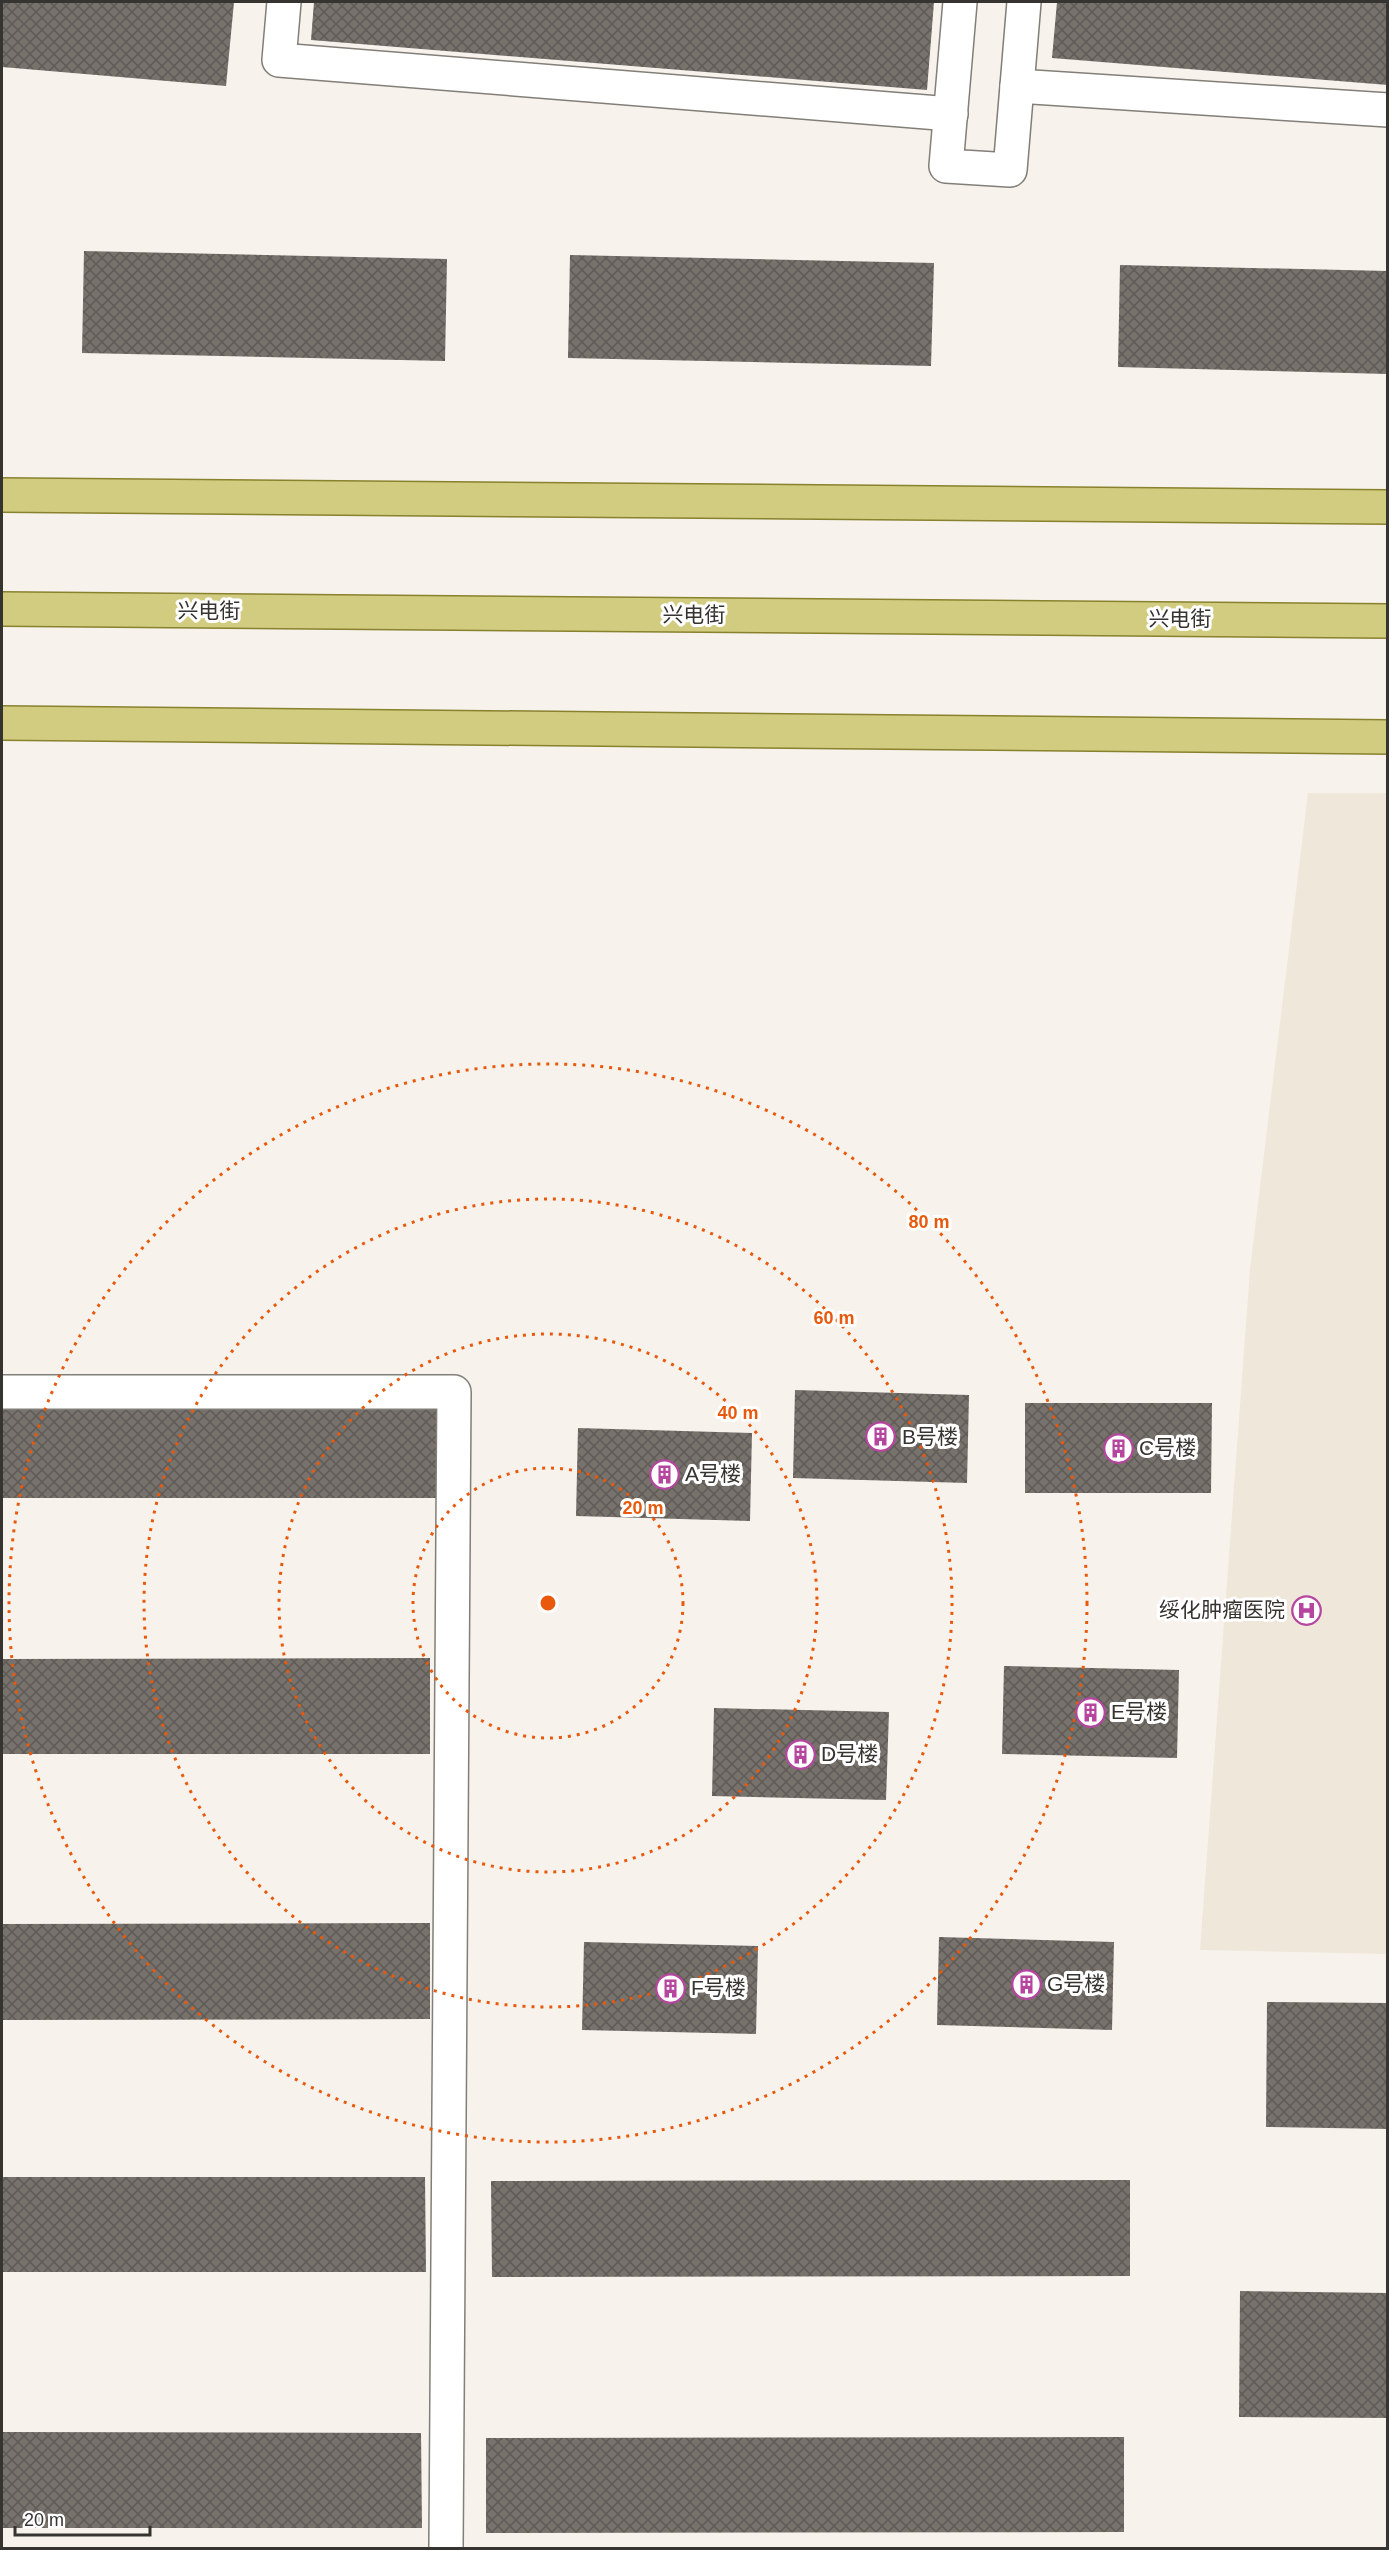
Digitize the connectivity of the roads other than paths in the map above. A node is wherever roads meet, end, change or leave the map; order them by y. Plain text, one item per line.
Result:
1 (284, 2) edge
2 (960, 2) edge
3 (1024, 2) edge
4 (1017, 86) junction
5 (1388, 110) edge
6 (951, 114) junction
7 (2, 495) edge
8 (1388, 507) edge
9 (2, 609) edge
10 (1388, 621) edge
11 (2, 723) edge
12 (1388, 736) edge
13 (2, 1392) edge
14 (446, 2548) edge

1 - 6 street
2 - 6 street
3 - 4 street
4 - 5 street
4 - 6 street
7 - 8 main road
9 - 10 main road, 兴电街
11 - 12 main road
13 - 14 street

